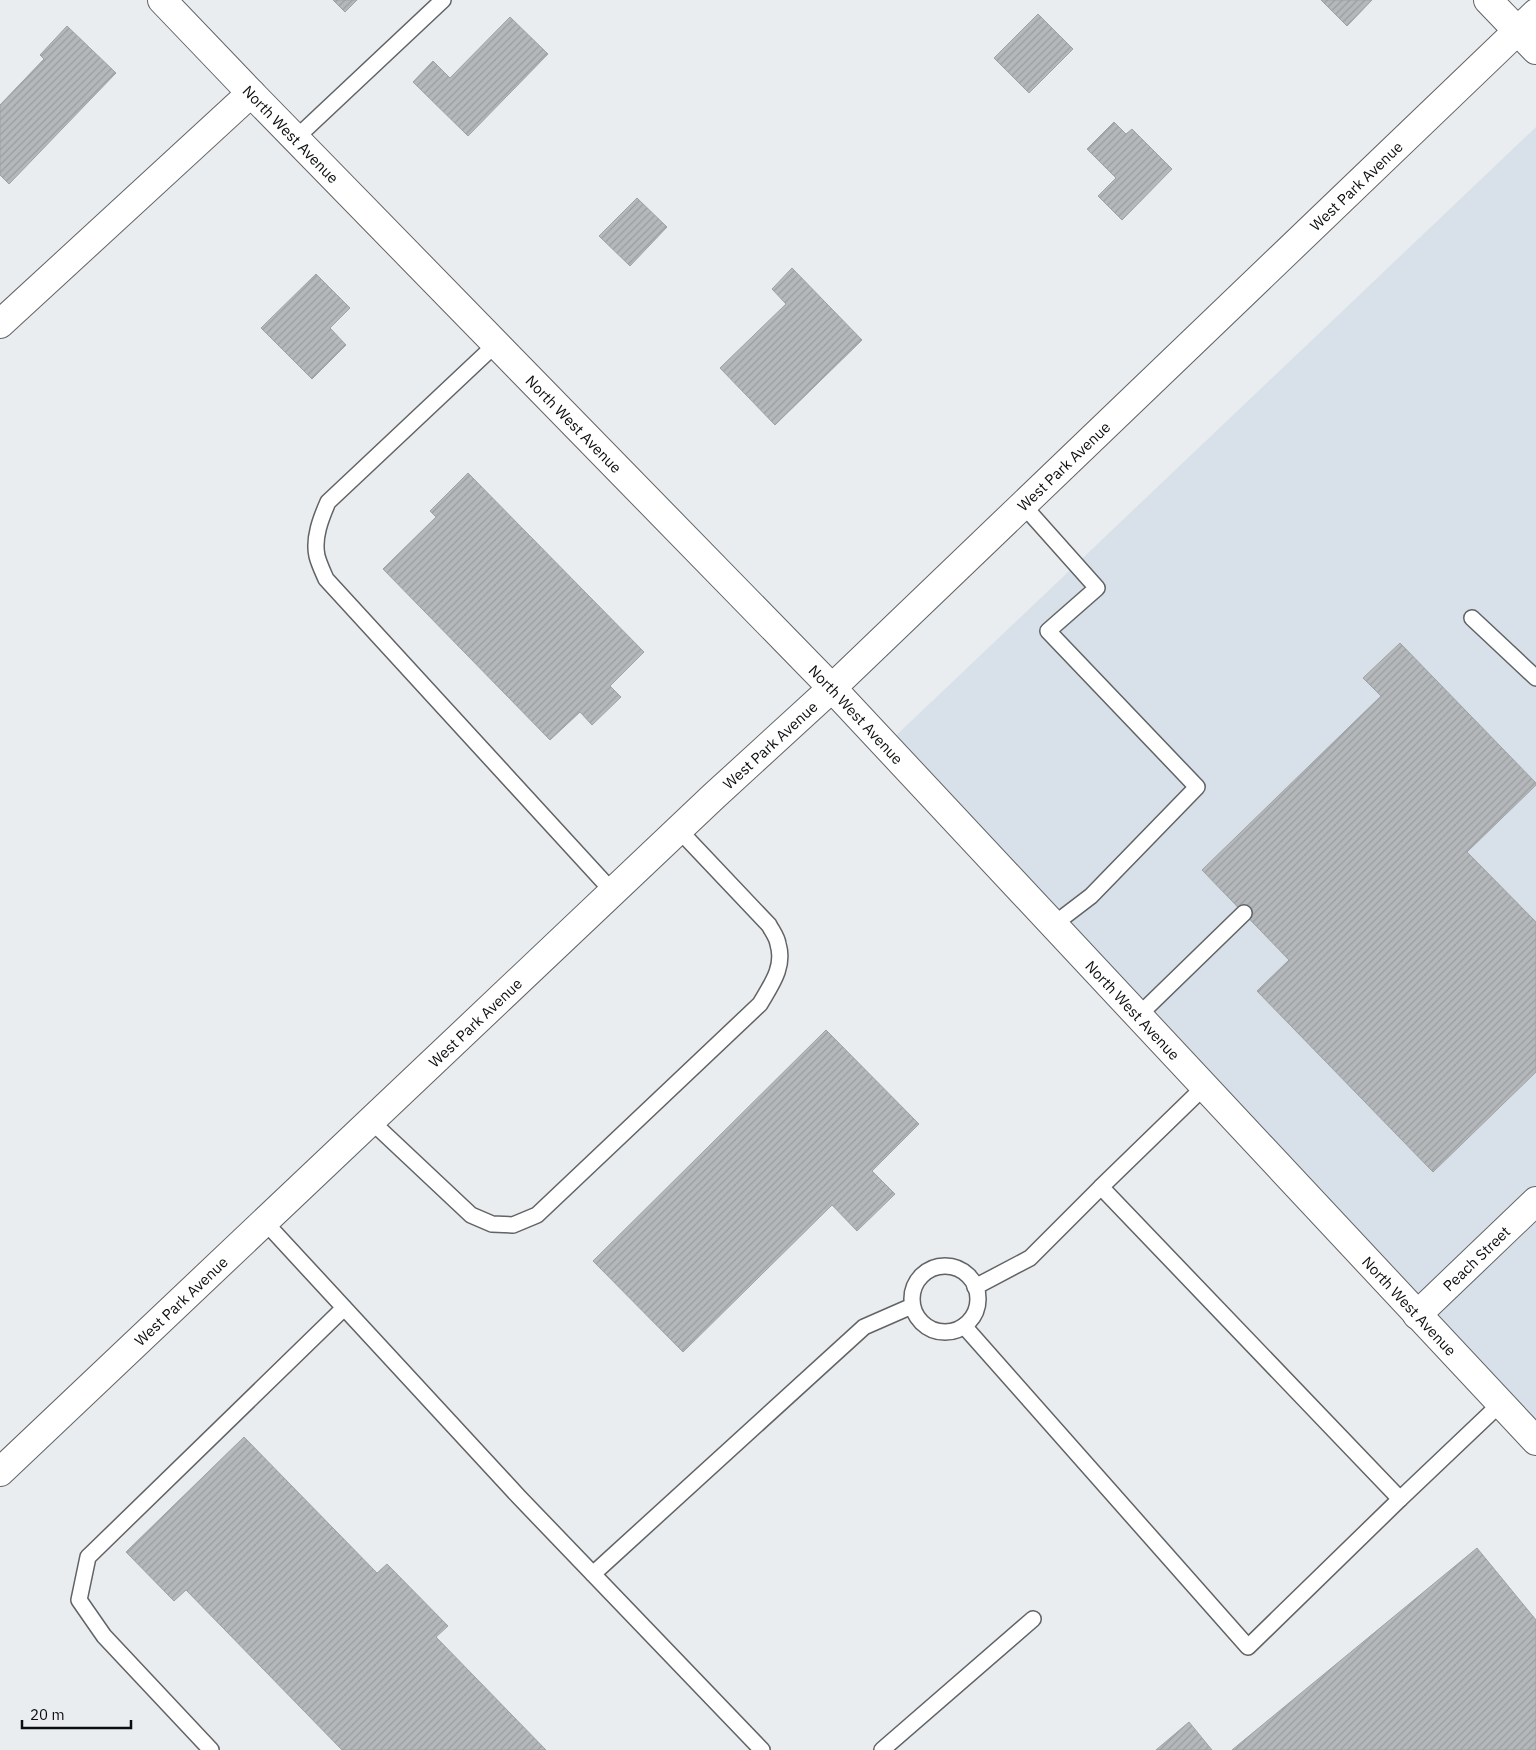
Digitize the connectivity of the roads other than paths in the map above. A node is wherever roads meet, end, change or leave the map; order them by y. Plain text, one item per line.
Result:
1 (162, 0) edge
2 (443, 0) edge
3 (1488, 0) edge
4 (1527, 22) edge
5 (1536, 50) edge
6 (251, 93) junction
7 (296, 139) junction
8 (0, 324) edge
9 (496, 344) junction
10 (1023, 505) junction
11 (1472, 618) dead end
12 (1536, 678) edge
13 (832, 688) junction
14 (679, 830) junction
15 (613, 892) junction
16 (1244, 913) dead end
17 (1053, 925) junction
18 (1138, 1016) junction
19 (1204, 1088) junction
20 (371, 1121) junction
21 (1101, 1187) junction
22 (1536, 1201) edge
23 (264, 1221) junction
24 (975, 1287) junction
25 (912, 1306) junction
26 (344, 1308) junction
27 (1417, 1315) junction
28 (964, 1326) junction
29 (1500, 1404) junction
30 (1536, 1441) edge
31 (0, 1472) edge
32 (1400, 1500) junction
33 (593, 1574) junction
34 (1033, 1619) dead end
35 (212, 1750) edge
36 (762, 1750) edge
37 (882, 1750) edge

1 - 6 street, North West Avenue
2 - 7 lane
3 - 4 street
4 - 5 street
4 - 10 street, West Park Avenue
6 - 7 street, North West Avenue
6 - 8 street
7 - 9 street, North West Avenue
9 - 13 street, North West Avenue
9 - 15 lane
10 - 13 street, West Park Avenue
10 - 17 lane
11 - 12 lane
13 - 14 street, West Park Avenue
13 - 17 street, North West Avenue
14 - 15 street, West Park Avenue
14 - 20 lane
15 - 20 street, West Park Avenue
16 - 18 lane
17 - 18 street, North West Avenue
18 - 19 street, North West Avenue
19 - 21 lane
19 - 27 street, North West Avenue
20 - 23 street, West Park Avenue
21 - 24 lane
21 - 32 lane
22 - 27 street, Peach Street
23 - 26 lane
23 - 31 street, West Park Avenue
24 - 25 lane
24 - 28 lane
25 - 28 lane
25 - 33 lane
26 - 33 lane
26 - 35 lane
27 - 29 street, North West Avenue
28 - 32 lane
29 - 30 street, North West Avenue
29 - 32 lane
33 - 36 lane
34 - 37 lane

